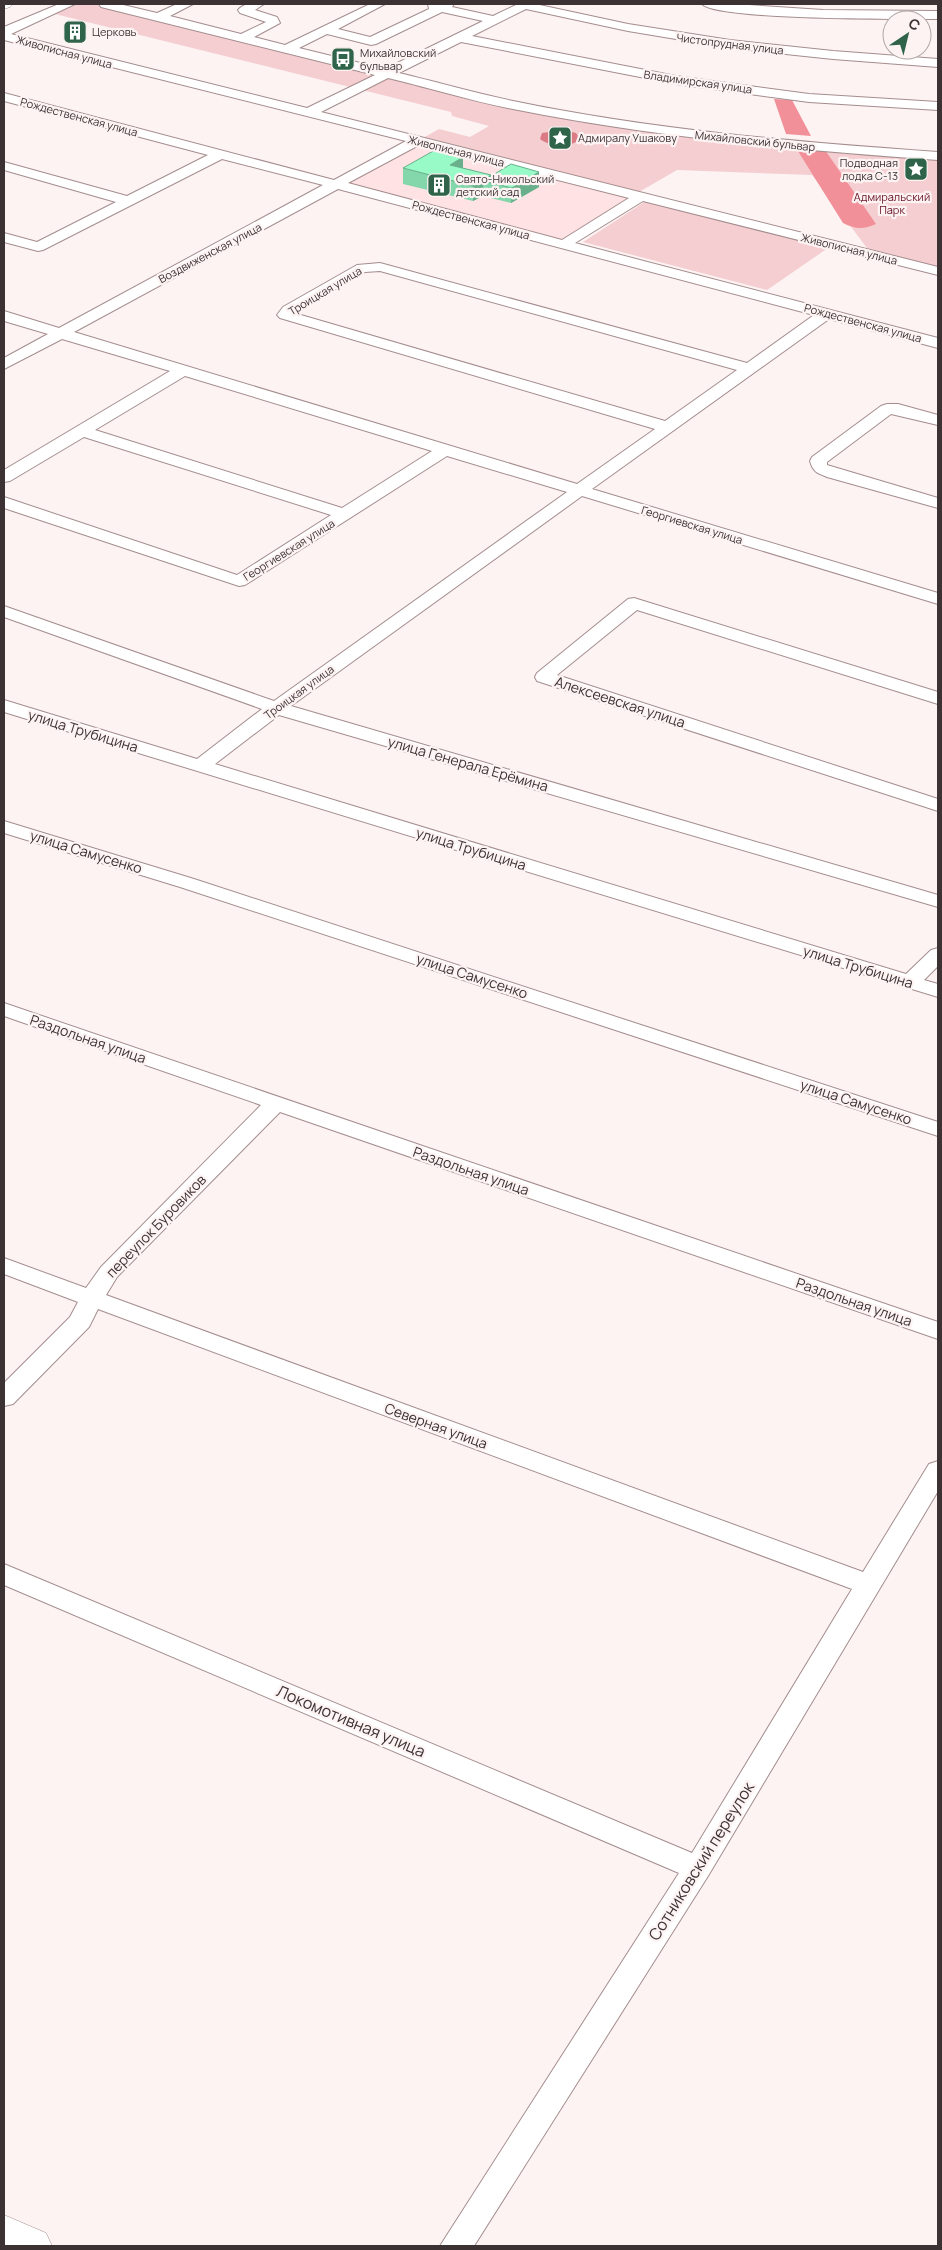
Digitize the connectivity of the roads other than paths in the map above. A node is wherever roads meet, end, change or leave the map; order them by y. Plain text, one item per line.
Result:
1 (69, 4) edge
2 (105, 4) edge
3 (187, 4) edge
4 (258, 4) edge
5 (378, 4) edge
6 (424, 4) edge
7 (525, 4) edge
8 (708, 4) edge
9 (444, 6) edge
10 (938, 15) edge
11 (159, 17) junction
12 (494, 20) junction
13 (325, 30) junction
14 (4, 34) edge
15 (242, 38) junction
16 (460, 38) junction
17 (287, 49) junction
18 (938, 64) edge
19 (386, 74) junction
20 (6, 99) edge
21 (938, 106) edge
22 (308, 114) junction
23 (416, 141) junction
24 (220, 154) junction
25 (938, 156) edge
26 (4, 166) edge
27 (336, 184) junction
28 (640, 197) junction
29 (129, 201) junction
30 (4, 237) edge
31 (569, 240) dead end
32 (938, 271) edge
33 (827, 314) junction
34 (4, 316) edge
35 (62, 333) junction
36 (938, 343) edge
37 (4, 364) edge
38 (750, 369) junction
39 (184, 370) junction
40 (938, 420) edge
41 (667, 427) junction
42 (83, 431) junction
43 (446, 449) junction
44 (4, 477) edge
45 (580, 491) junction
46 (4, 502) edge
47 (938, 503) edge
48 (345, 514) junction
49 (938, 599) edge
50 (4, 612) edge
51 (938, 698) edge
52 (4, 706) edge
53 (276, 708) junction
54 (200, 766) junction
55 (938, 805) edge
56 (4, 827) edge
57 (938, 901) edge
58 (938, 954) edge
59 (910, 982) junction
60 (938, 991) edge
61 (4, 1009) edge
62 (275, 1104) junction
63 (938, 1129) edge
64 (4, 1266) edge
65 (91, 1299) junction
66 (938, 1330) edge
67 (4, 1398) edge
68 (938, 1470) edge
69 (4, 1574) edge
70 (869, 1585) junction
71 (698, 1868) junction
72 (456, 2246) edge

1 - 14 street
2 - 11 street, Михайловский бульвар
3 - 11 street
4 - 15 street
5 - 13 street
6 - 9 street
7 - 12 street
7 - 18 street, Чистопрудная улица
8 - 10 street
9 - 12 street
9 - 13 street
11 - 15 street, Михайловский бульвар
12 - 16 street
13 - 17 street
14 - 22 street, Живописная улица
15 - 17 street, Михайловский бульвар
16 - 19 street
16 - 21 street, Владимирская улица
17 - 19 street, Михайловский бульвар
19 - 22 street
19 - 25 street, Михайловский бульвар
20 - 24 street, Рождественская улица
22 - 23 street, Живописная улица
23 - 27 street, Воздвиженская улица
23 - 28 street, Живописная улица
24 - 27 street, Рождественская улица
24 - 29 street
26 - 29 street
27 - 33 street, Рождественская улица
27 - 35 street, Воздвиженская улица
28 - 31 street
28 - 32 street, Живописная улица
29 - 30 street
33 - 36 street, Рождественская улица
33 - 38 street, Троицкая улица
34 - 35 street, Георгиевская улица
35 - 37 street, Воздвиженская улица
35 - 39 street, Георгиевская улица
38 - 41 street, Троицкая улица
38 - 41 street, Троицкая улица
39 - 42 street
39 - 43 street, Георгиевская улица
40 - 47 street
41 - 45 street, Троицкая улица
42 - 44 street
42 - 48 street
43 - 45 street, Георгиевская улица
43 - 48 street, Георгиевская улица
45 - 49 street, Георгиевская улица
45 - 53 street, Троицкая улица
46 - 48 street, Георгиевская улица
50 - 53 street, улица Генерала Ерёмина
51 - 55 street, Алексеевская улица
52 - 54 street, улица Трубицина
53 - 54 street, Троицкая улица
53 - 57 street, улица Генерала Ерёмина
54 - 59 street, улица Трубицина
56 - 63 street, улица Самусенко
58 - 59 street
59 - 60 street, улица Трубицина
61 - 62 street, Раздольная улица
62 - 65 street, переулок Буровиков
62 - 66 street, Раздольная улица
64 - 65 street, Северная улица
65 - 67 street, переулок Буровиков
65 - 70 street, Северная улица
68 - 70 street, Сотниковский переулок
69 - 71 street, Локомотивная улица
70 - 71 street, Сотниковский переулок
71 - 72 street, Сотниковский переулок

